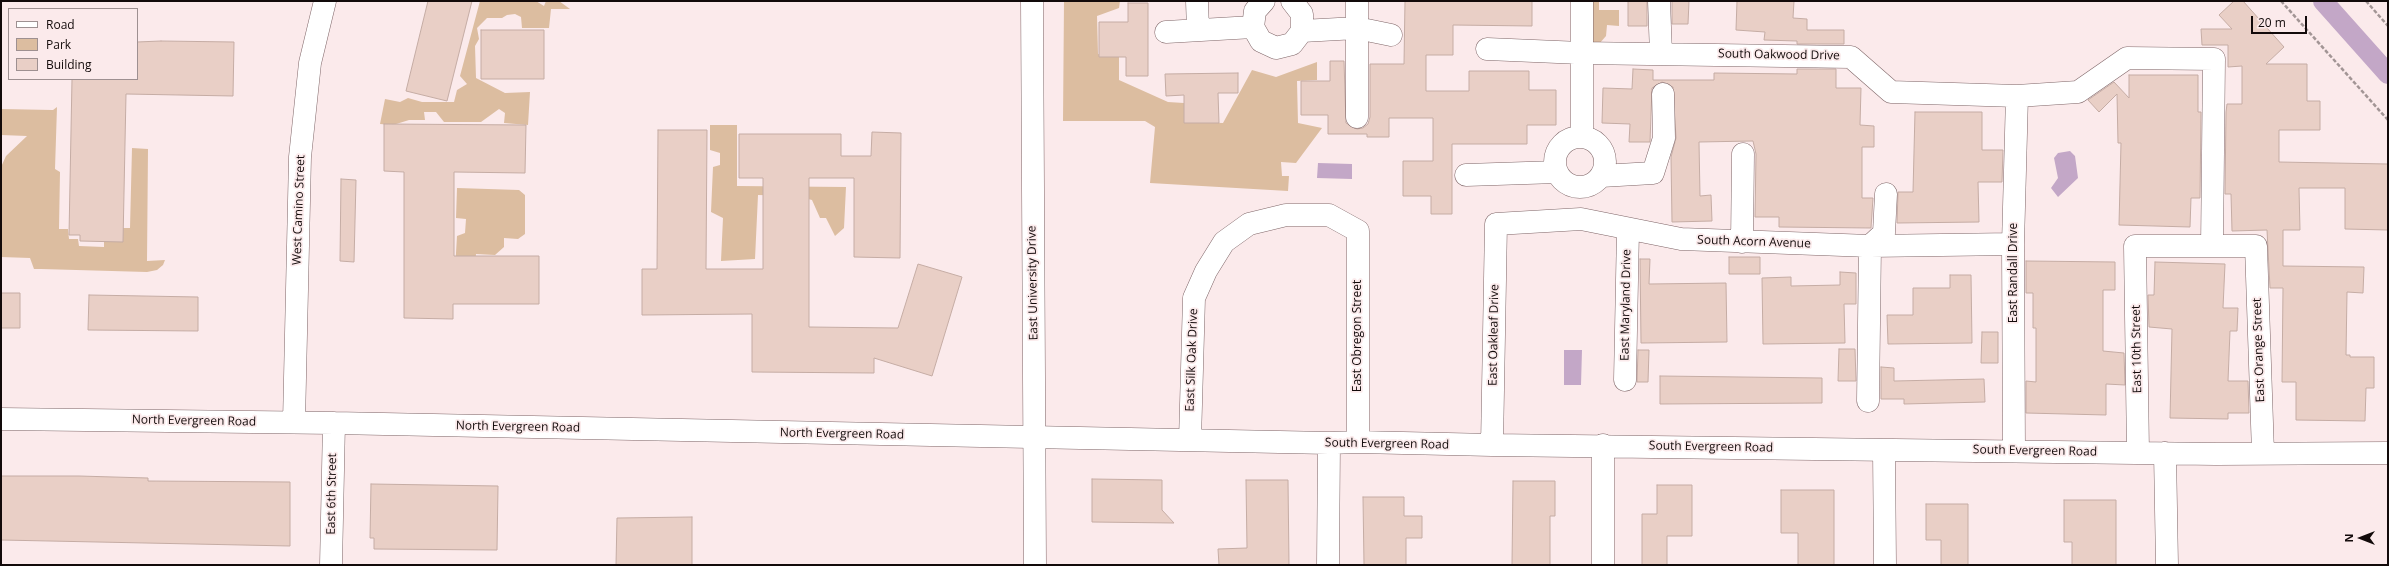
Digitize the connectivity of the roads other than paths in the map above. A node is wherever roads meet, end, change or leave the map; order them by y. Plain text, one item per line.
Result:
1 (325, 1) edge
2 (1032, 1) edge
3 (1197, 1) edge
4 (1264, 1) edge
5 (1292, 1) edge
6 (1356, 1) edge
7 (1582, 1) edge
8 (1659, 1) edge
9 (1253, 27) junction
10 (1357, 28) junction
11 (1198, 30) junction
12 (1302, 31) junction
13 (1166, 32) dead end
14 (1391, 35) dead end
15 (1487, 49) dead end
16 (1581, 53) junction
17 (1661, 54) junction
18 (1663, 94) dead end
19 (2017, 96) junction
20 (1357, 117) dead end
21 (1582, 136) junction
22 (1743, 154) dead end
23 (1557, 172) junction
24 (1466, 174) dead end
25 (1601, 176) junction
26 (1582, 187) junction
27 (1886, 194) dead end
28 (1581, 219) junction
29 (1496, 224) joint
30 (1628, 230) junction
31 (1358, 231) joint
32 (1742, 242) junction
33 (2013, 244) junction
34 (1870, 246) junction
35 (2212, 246) junction
36 (1625, 380) dead end
37 (1868, 401) dead end
38 (1, 419) edge
39 (294, 422) junction
40 (334, 423) junction
41 (1035, 439) junction
42 (1190, 440) junction
43 (1358, 442) junction
44 (1329, 443) junction
45 (1492, 445) junction
46 (1603, 445) junction
47 (1884, 450) junction
48 (2014, 451) junction
49 (2138, 452) junction
50 (2165, 453) junction
51 (2263, 453) junction
52 (2388, 453) edge
53 (331, 565) edge
54 (1036, 565) edge
55 (1328, 565) edge
56 (1603, 565) edge
57 (1885, 565) edge
58 (2167, 565) edge

1 - 39 street, West Camino Street
2 - 41 street, East University Drive
3 - 11 street
4 - 9 street
5 - 12 street
6 - 10 street
7 - 16 street
8 - 17 street
9 - 11 street
9 - 12 street
10 - 12 street
10 - 14 street
10 - 20 street
11 - 13 street
15 - 16 street, South Oakwood Drive
16 - 17 street, South Oakwood Drive
16 - 21 street
17 - 19 street, South Oakwood Drive
18 - 25 street
19 - 33 street, East Randall Drive
19 - 35 street, South Oakwood Drive
21 - 23 street
21 - 25 street
22 - 32 street
23 - 24 street
23 - 26 street
25 - 26 street
26 - 28 street
27 - 34 street
28 - 29 street, South Acorn Avenue
28 - 30 street, South Acorn Avenue
29 - 45 street, East Oakleaf Drive
30 - 32 street, South Acorn Avenue
30 - 36 street, East Maryland Drive
31 - 42 street, East Silk Oak Drive
31 - 43 street, East Obregon Street
32 - 34 street, South Acorn Avenue
33 - 34 street, South Acorn Avenue
33 - 48 street, East Randall Drive
34 - 37 street
35 - 49 street, East 10th Street
35 - 51 street, East Orange Street
38 - 39 street, North Evergreen Road
39 - 40 street, North Evergreen Road
40 - 41 street, North Evergreen Road
40 - 53 street, East 6th Street
41 - 42 street, South Evergreen Road
41 - 54 street, East University Drive
42 - 44 street, South Evergreen Road
43 - 44 street, South Evergreen Road
43 - 45 street, South Evergreen Road
44 - 55 street
45 - 46 street, South Evergreen Road
46 - 47 street, South Evergreen Road
46 - 56 street
47 - 48 street, South Evergreen Road
47 - 57 street
48 - 49 street, South Evergreen Road
49 - 50 street, South Evergreen Road
50 - 51 street, South Evergreen Road
50 - 58 street
51 - 52 street, South Evergreen Road

